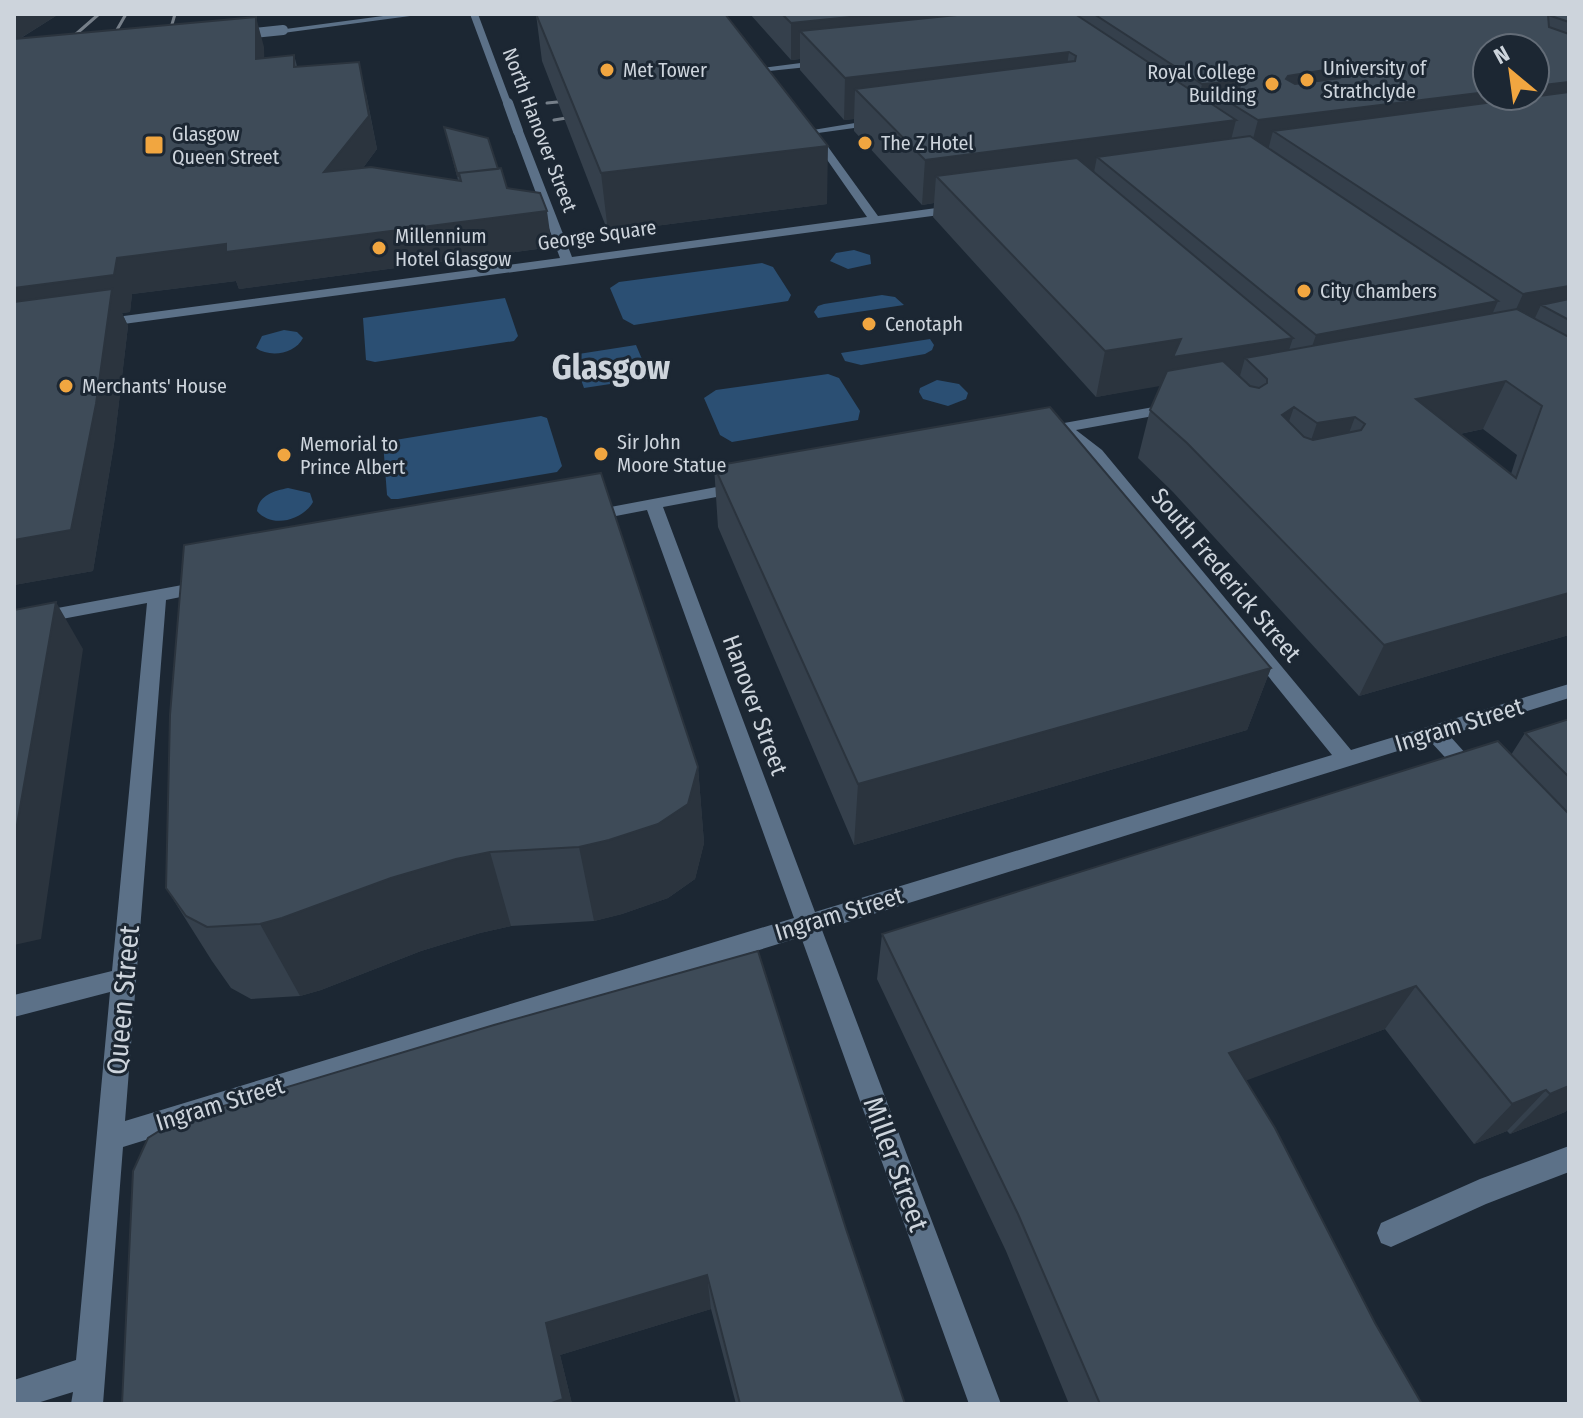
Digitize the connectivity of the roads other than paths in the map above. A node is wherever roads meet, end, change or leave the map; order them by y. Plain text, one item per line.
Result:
1 (315, 14) edge
2 (421, 14) edge
3 (474, 14) edge
4 (362, 21) junction
5 (222, 37) edge
6 (751, 58) edge
7 (837, 61) edge
8 (760, 69) junction
9 (769, 80) edge
10 (804, 121) edge
11 (887, 121) edge
12 (812, 131) junction
13 (542, 192) junction
14 (526, 194) edge
15 (967, 208) edge
16 (875, 220) junction
17 (567, 261) junction
18 (91, 324) edge
19 (1185, 407) edge
20 (1062, 427) junction
21 (1023, 434) edge
22 (762, 483) edge
23 (653, 504) junction
24 (578, 518) edge
25 (230, 582) edge
26 (157, 596) junction
27 (14, 622) edge
28 (1569, 691) edge
29 (1434, 733) junction
30 (1348, 760) junction
31 (1486, 789) edge
32 (807, 924) junction
33 (125, 978) junction
34 (14, 1006) edge
35 (110, 1138) junction
36 (1569, 1159) edge
37 (1391, 1233) dead end
38 (89, 1371) junction
39 (14, 1395) edge
40 (87, 1404) edge
41 (985, 1404) edge

1 - 4 street
2 - 4 street
3 - 13 street, North Hanover Street, bridge
4 - 5 street, bridge
6 - 8 street
7 - 8 street
8 - 9 street
10 - 12 street
11 - 12 street
12 - 16 street
13 - 14 street
13 - 17 street, North Hanover Street
15 - 16 street, George Square
16 - 17 street, George Square
17 - 18 street, George Square
19 - 20 street
20 - 21 street
20 - 30 street, South Frederick Street
22 - 23 street
23 - 24 street
23 - 32 street, Hanover Street
25 - 26 street
26 - 27 street
26 - 33 street, Queen Street
28 - 29 street, Ingram Street
29 - 30 street, Ingram Street
29 - 31 street
30 - 32 street, Ingram Street
32 - 35 street, Ingram Street
32 - 41 street, Miller Street
33 - 34 street
33 - 35 street, Queen Street
35 - 38 street, Queen Street
36 - 37 street
38 - 39 street
38 - 40 street, Queen Street

